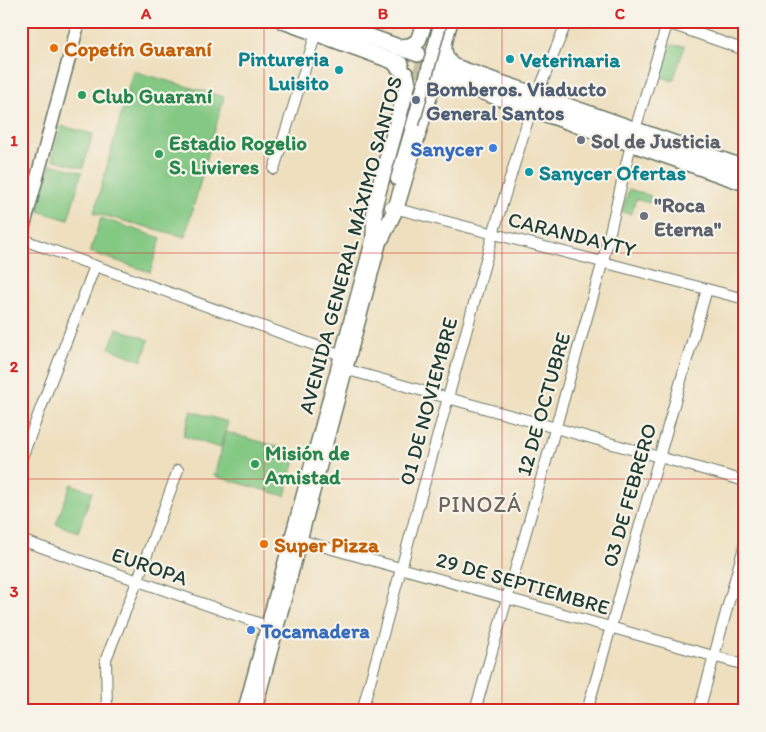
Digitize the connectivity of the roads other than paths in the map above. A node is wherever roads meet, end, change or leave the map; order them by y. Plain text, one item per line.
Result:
1 (79, 21) edge
2 (283, 21) edge
3 (326, 21) edge
4 (425, 21) edge
5 (433, 21) edge
6 (441, 21) edge
7 (450, 21) edge
8 (568, 21) edge
9 (666, 22) edge
10 (316, 33) junction
11 (745, 50) edge
12 (395, 54) junction
13 (416, 61) tunnel mouth
14 (436, 68) tunnel mouth
15 (451, 74) junction
16 (534, 104) junction
17 (634, 136) junction
18 (745, 168) edge
19 (274, 169) dead end
20 (392, 181) junction
21 (745, 182) edge
22 (392, 207) junction
23 (493, 234) junction
24 (378, 236) junction
25 (21, 238) edge
26 (603, 260) junction
27 (95, 266) junction
28 (707, 289) junction
29 (745, 299) edge
30 (344, 362) junction
31 (449, 398) junction
32 (556, 429) junction
33 (658, 458) junction
34 (21, 460) edge
35 (178, 470) dead end
36 (745, 481) edge
37 (296, 539) junction
38 (21, 540) edge
39 (745, 543) edge
40 (402, 567) junction
41 (137, 582) junction
42 (506, 597) junction
43 (267, 626) junction
44 (611, 628) junction
45 (714, 656) junction
46 (745, 665) edge
47 (253, 709) edge
48 (107, 711) edge
49 (362, 711) edge
50 (475, 711) edge
51 (587, 711) edge
52 (699, 711) edge

1 - 25 main road
2 - 10 highway
3 - 12 highway
4 - 12 highway
5 - 20 main road, AVENIDA GENERAL MÁXIMO SANTOS
6 - 20 main road, AVENIDA GENERAL MÁXIMO SANTOS, bridge
7 - 15 highway
8 - 16 street, 01 DE NOVIEMBRE
9 - 11 street
9 - 17 street, 12 DE OCTUBRE
10 - 12 highway
10 - 19 street
12 - 13 highway
12 - 24 highway
14 - 15 highway
15 - 16 highway
15 - 22 highway
16 - 17 highway
16 - 23 street, 01 DE NOVIEMBRE
17 - 18 highway
17 - 21 highway
17 - 26 street, 12 DE OCTUBRE
20 - 22 main road, AVENIDA GENERAL MÁXIMO SANTOS
20 - 24 main road, AVENIDA GENERAL MÁXIMO SANTOS
22 - 23 street, CARANDAYTY
22 - 24 highway
23 - 26 street, CARANDAYTY
23 - 31 street, 01 DE NOVIEMBRE
24 - 30 main road, AVENIDA GENERAL MÁXIMO SANTOS
25 - 27 street
26 - 28 street, CARANDAYTY
26 - 32 street, 12 DE OCTUBRE
27 - 30 street
27 - 34 street
28 - 29 street, CARANDAYTY
28 - 33 street, 03 DE FEBRERO
30 - 31 street
30 - 37 main road, AVENIDA GENERAL MÁXIMO SANTOS
31 - 32 street
31 - 40 street, 01 DE NOVIEMBRE
32 - 33 street
32 - 42 street, 12 DE OCTUBRE
33 - 36 street
33 - 44 street, 03 DE FEBRERO
35 - 41 street
37 - 40 street, 29 DE SEPTIEMBRE
37 - 43 main road, AVENIDA GENERAL MÁXIMO SANTOS
37 - 47 main road, AVENIDA GENERAL MÁXIMO SANTOS
38 - 41 street, EUROPA
39 - 45 street
40 - 42 street, 29 DE SEPTIEMBRE
40 - 49 street, 01 DE NOVIEMBRE
41 - 43 street, EUROPA
41 - 48 street
42 - 44 street, 29 DE SEPTIEMBRE
42 - 50 street, 12 DE OCTUBRE
43 - 47 main road, AVENIDA GENERAL MÁXIMO SANTOS
44 - 45 street, 29 DE SEPTIEMBRE
44 - 51 street, 03 DE FEBRERO
45 - 46 street, 29 DE SEPTIEMBRE
45 - 52 street

